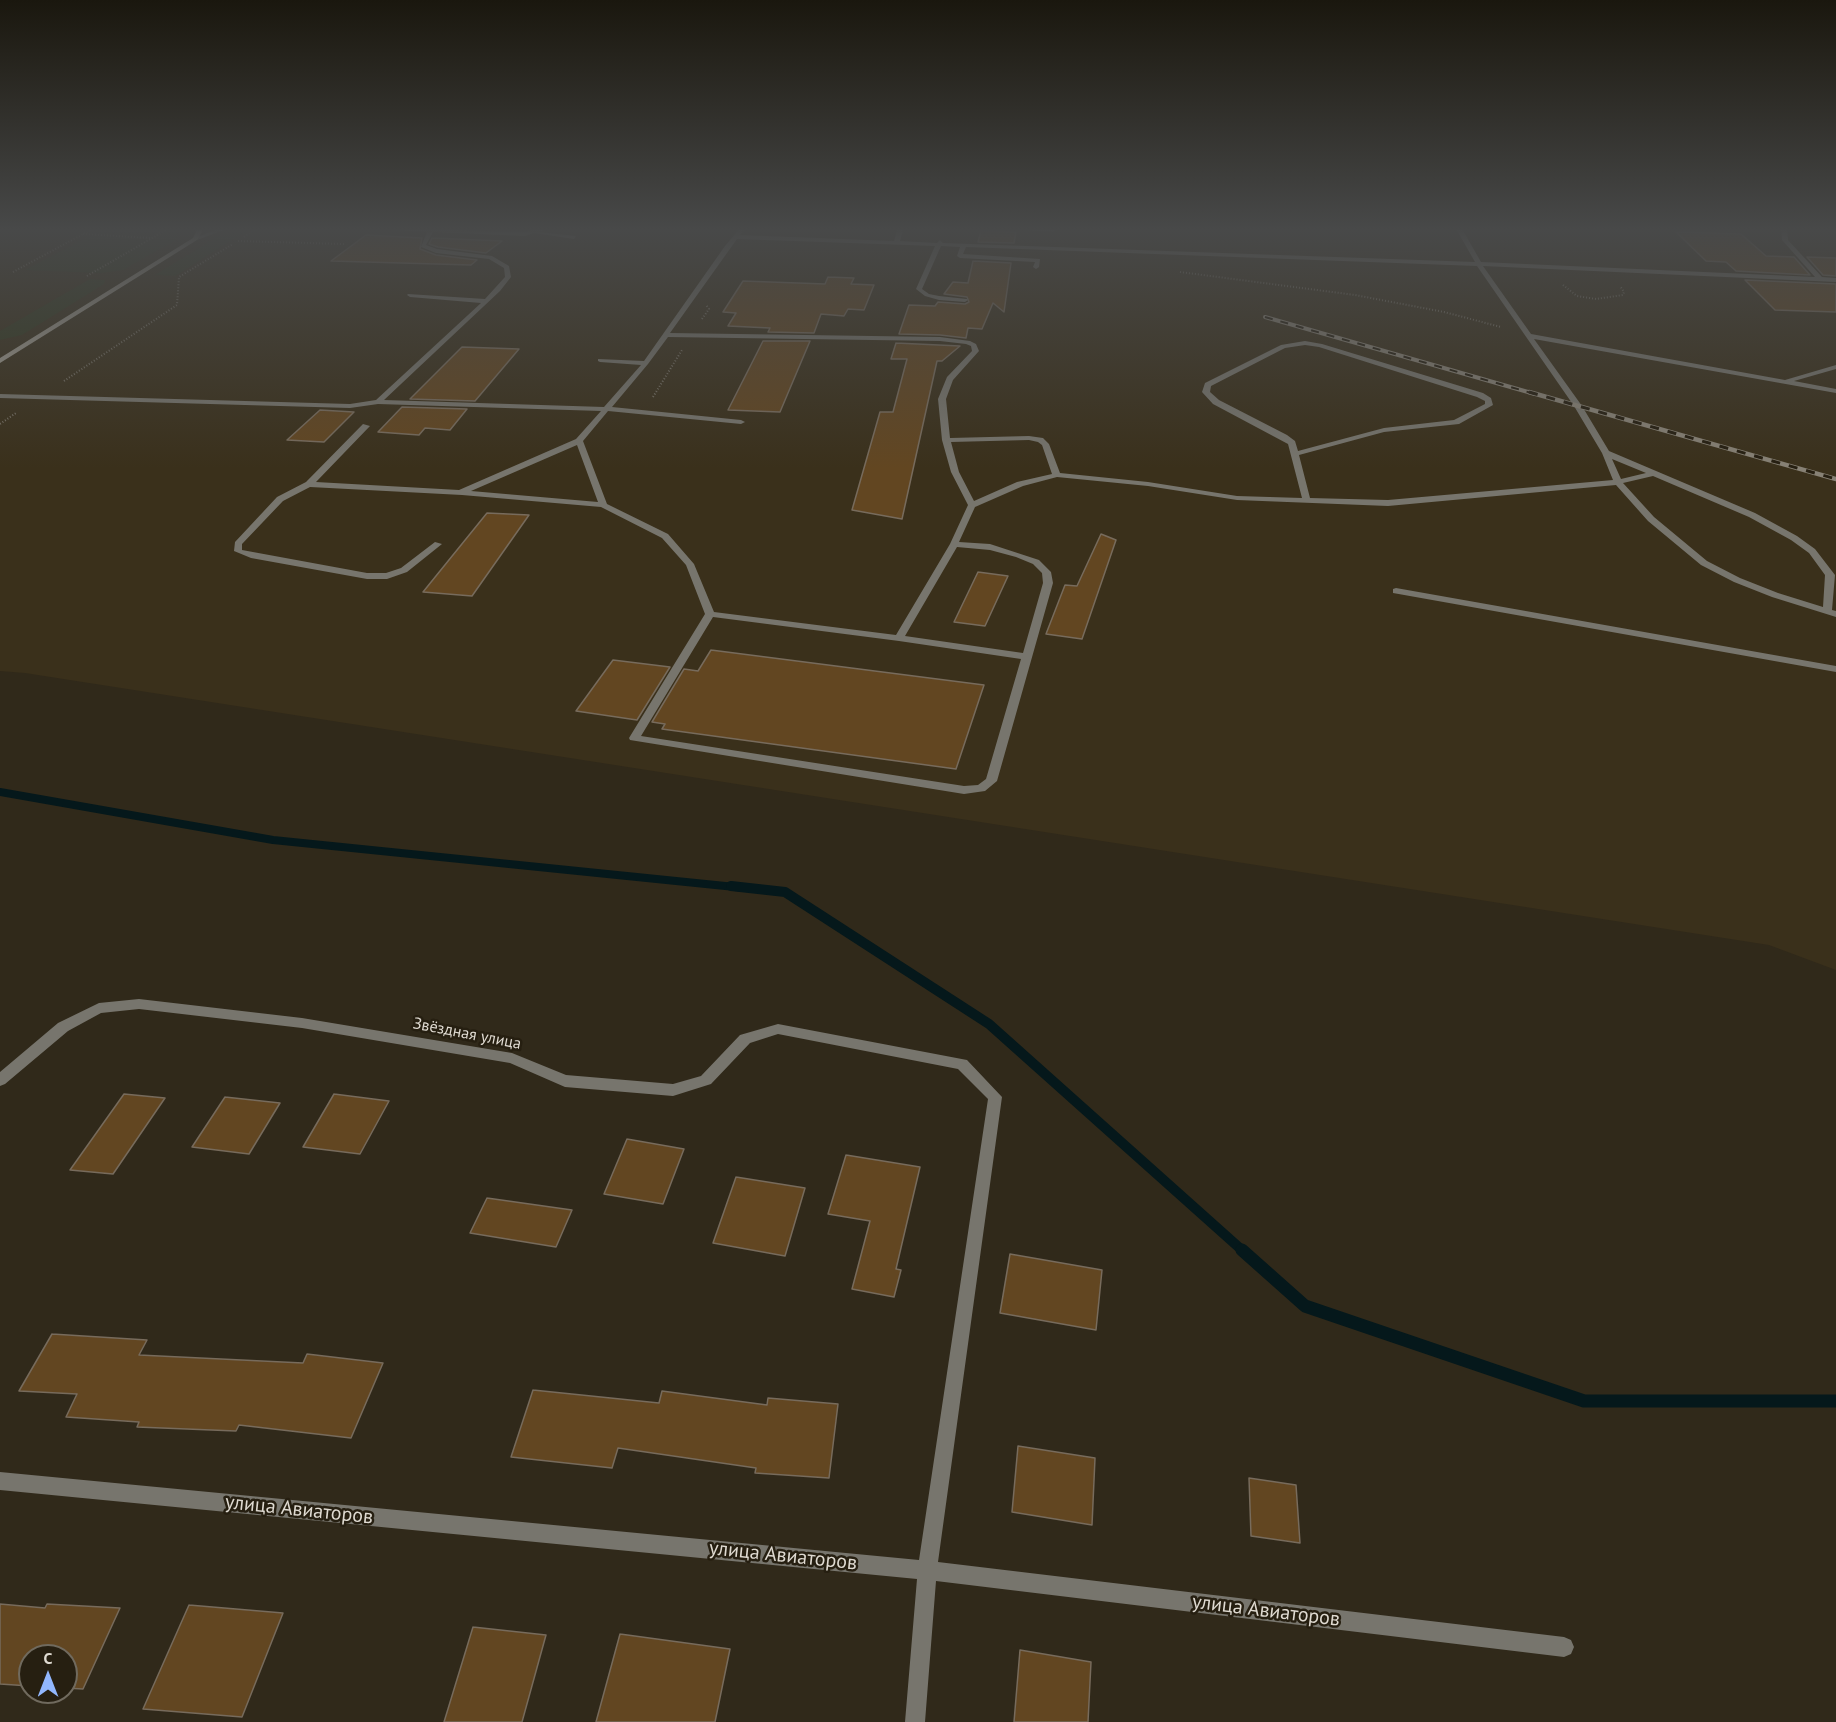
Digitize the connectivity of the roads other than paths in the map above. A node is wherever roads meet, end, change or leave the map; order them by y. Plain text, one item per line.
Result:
1 (87, 307) edge
2 (478, 307) edge
3 (687, 307) edge
4 (1510, 307) edge
5 (668, 335) junction
6 (1531, 336) junction
7 (600, 360) dead end
8 (0, 362) edge
9 (646, 363) junction
10 (1836, 367) edge
11 (1783, 382) junction
12 (1836, 392) edge
13 (0, 396) edge
14 (378, 402) junction
15 (607, 409) junction
16 (741, 422) dead end
17 (366, 426) dead end
18 (946, 440) junction
19 (579, 441) junction
20 (1606, 453) junction
21 (1295, 454) junction
22 (1653, 474) junction
23 (1057, 475) junction
24 (1618, 482) junction
25 (309, 484) junction
26 (460, 493) junction
27 (1308, 501) junction
28 (603, 505) junction
29 (972, 505) junction
30 (438, 544) dead end
31 (954, 544) junction
32 (1396, 591) dead end
33 (1832, 612) edge
34 (710, 614) junction
35 (899, 638) junction
36 (1027, 657) junction
37 (1836, 669) edge
38 (0, 1080) edge
39 (0, 1481) edge
40 (927, 1570) junction
41 (1564, 1647) dead end
42 (915, 1722) edge

1 - 8 main road
2 - 14 street
3 - 5 street
4 - 6 street
5 - 9 street
5 - 18 street
6 - 11 street
6 - 20 street
7 - 9 street
9 - 15 street
10 - 11 street
11 - 12 street
13 - 14 street
14 - 15 street
15 - 16 street
15 - 19 street
17 - 25 street
18 - 23 street
18 - 29 street
19 - 26 street
19 - 28 street
20 - 22 street
20 - 24 street
21 - 21 street
21 - 27 street
22 - 24 street
22 - 33 street
23 - 27 street
23 - 29 street
24 - 27 street
24 - 33 street
25 - 26 street
25 - 30 street
26 - 28 street
28 - 34 street
29 - 31 street
31 - 35 street
31 - 36 street
32 - 37 street
34 - 35 street
34 - 36 street
35 - 36 street
38 - 40 street, Звёздная улица
39 - 40 street, улица Авиаторов
40 - 41 street, улица Авиаторов
40 - 42 street

